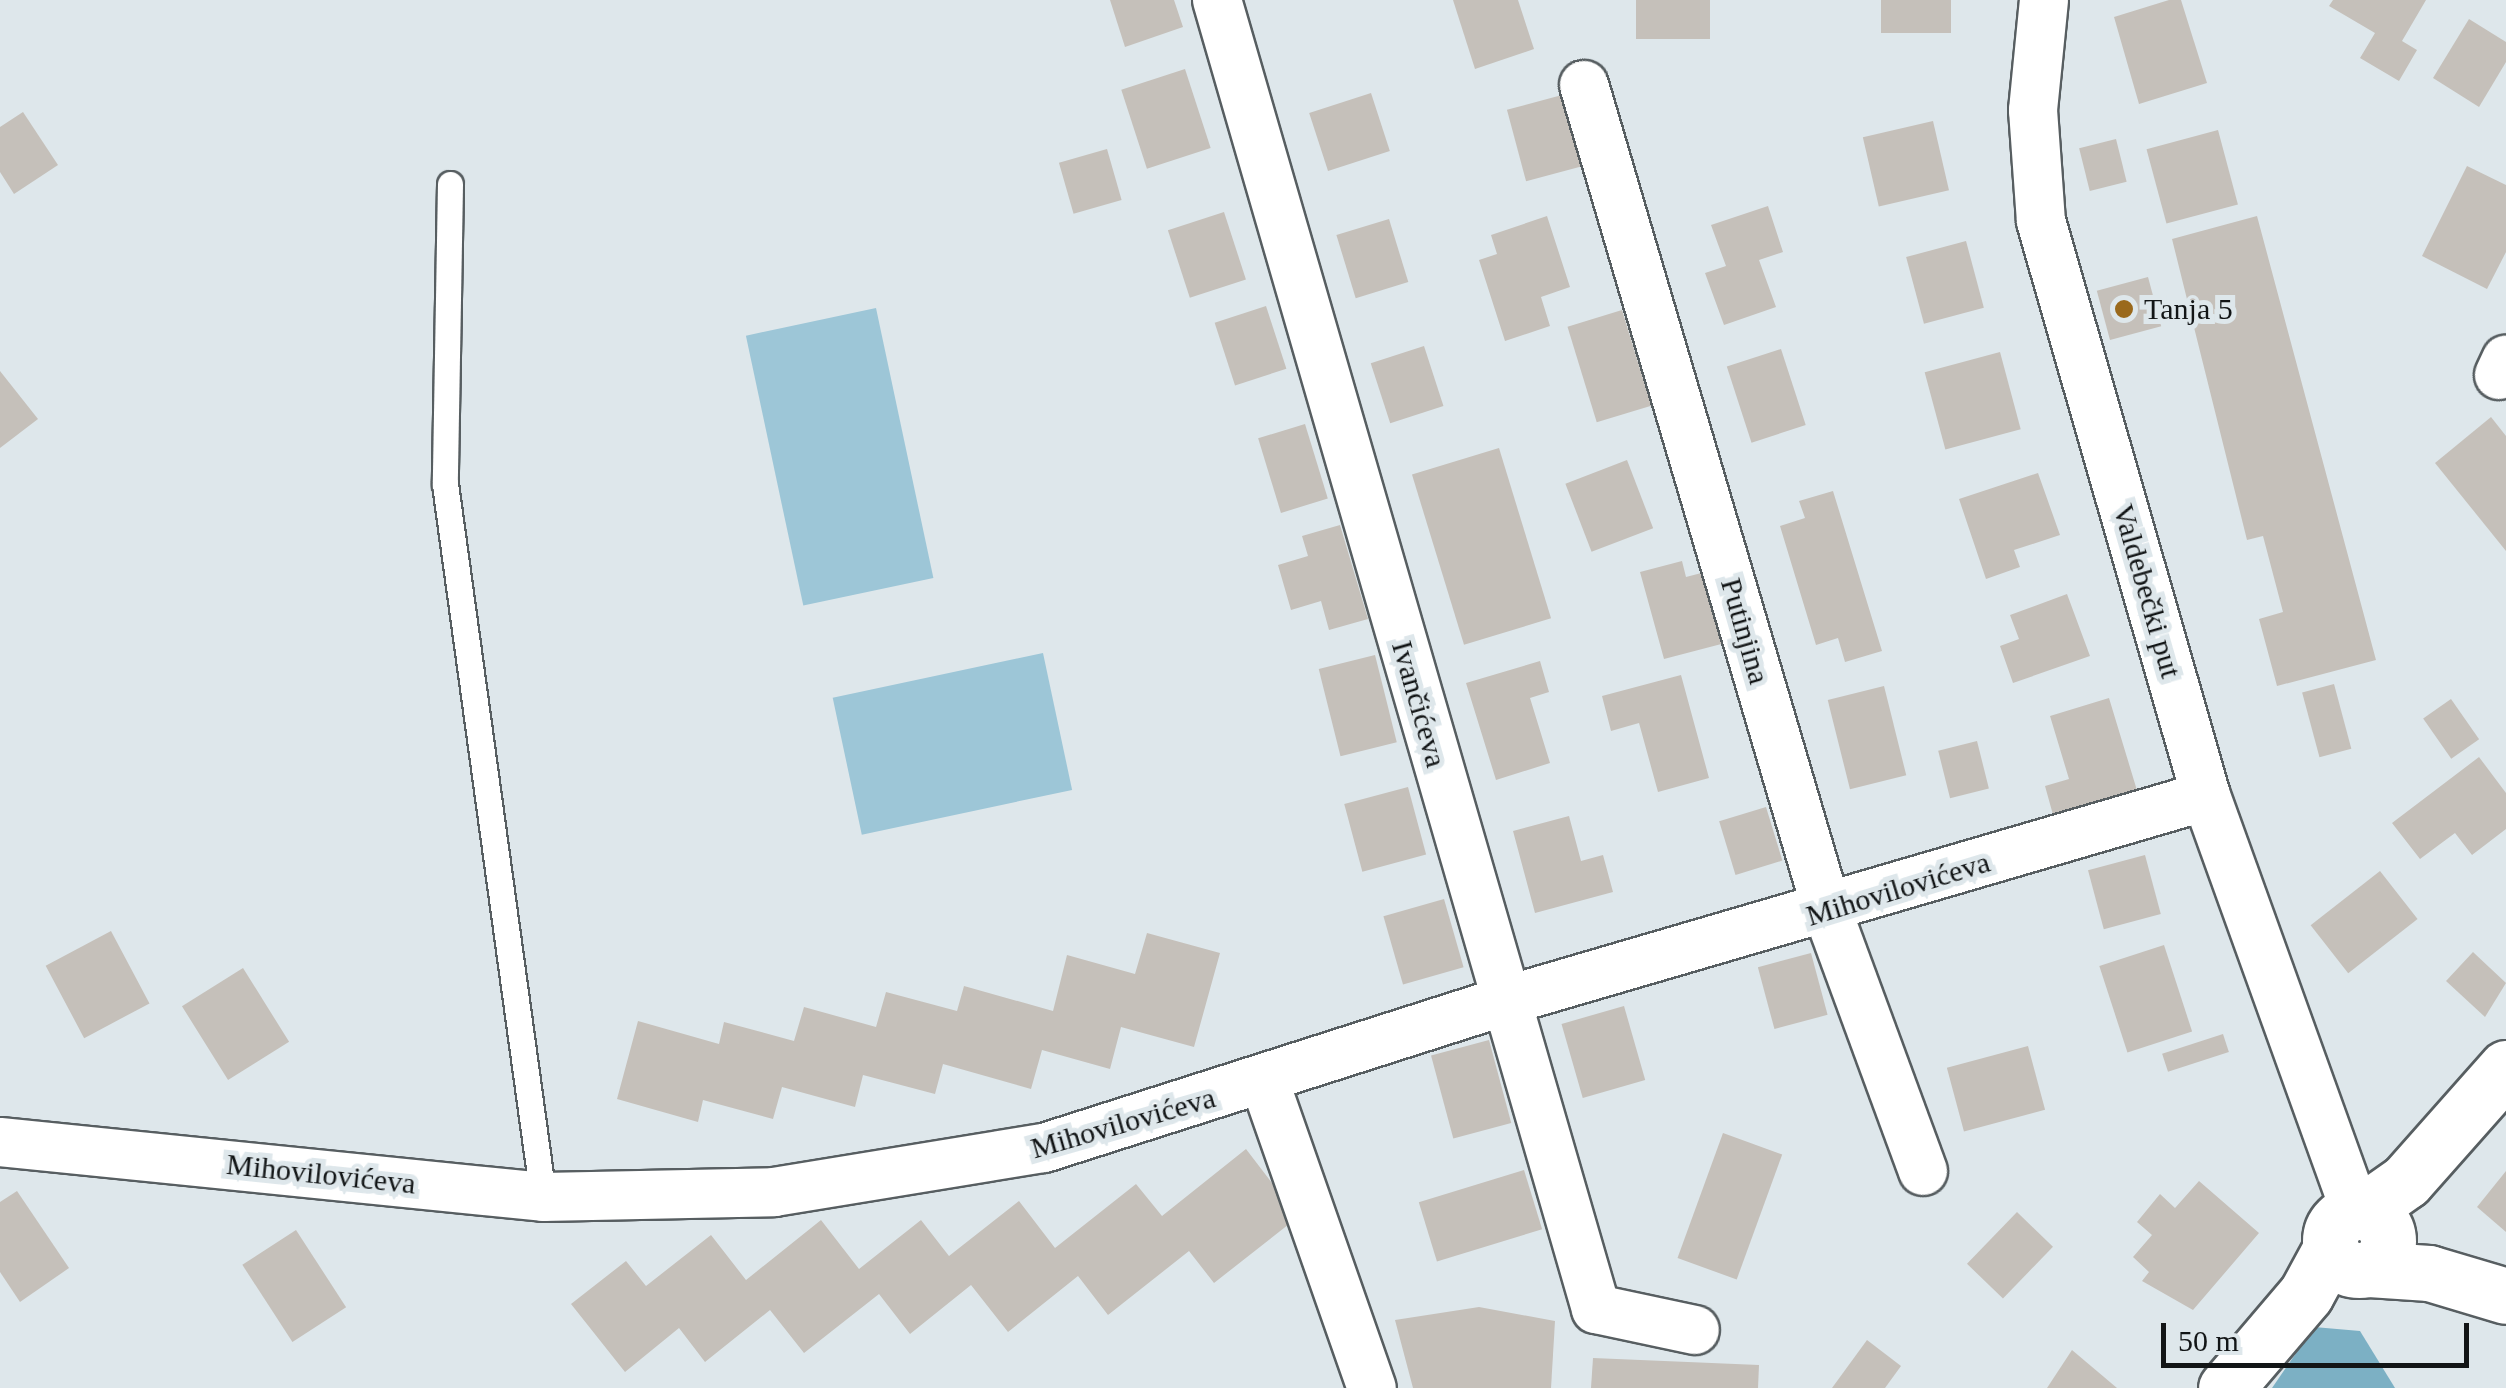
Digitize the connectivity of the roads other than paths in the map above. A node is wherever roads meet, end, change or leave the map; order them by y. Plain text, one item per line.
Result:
1 (1216, 0) edge
2 (2044, 0) edge
3 (1584, 85) dead end
4 (450, 184) dead end
5 (2206, 796) junction
6 (1827, 910) junction
7 (1505, 1001) junction
8 (2506, 1068) edge
9 (1266, 1083) junction
10 (0, 1142) edge
11 (1923, 1171) dead end
12 (543, 1197) junction
13 (2357, 1231) junction
14 (2506, 1296) edge
15 (1694, 1330) dead end
16 (1372, 1388) edge
17 (2226, 1388) edge

1 - 7 street, Ivančićeva
2 - 5 street, Valdebečki put
3 - 6 street, Putinjina
4 - 12 lane
5 - 6 street, Mihovilovićeva
5 - 13 street, Valdebečki put
6 - 7 street, Mihovilovićeva
6 - 11 street, Putinjina
7 - 9 street, Mihovilovićeva
7 - 15 street, Ivančićeva
8 - 13 main road
9 - 12 street, Mihovilovićeva
9 - 16 street
10 - 12 street, Mihovilovićeva
13 - 14 main road
13 - 17 main road

